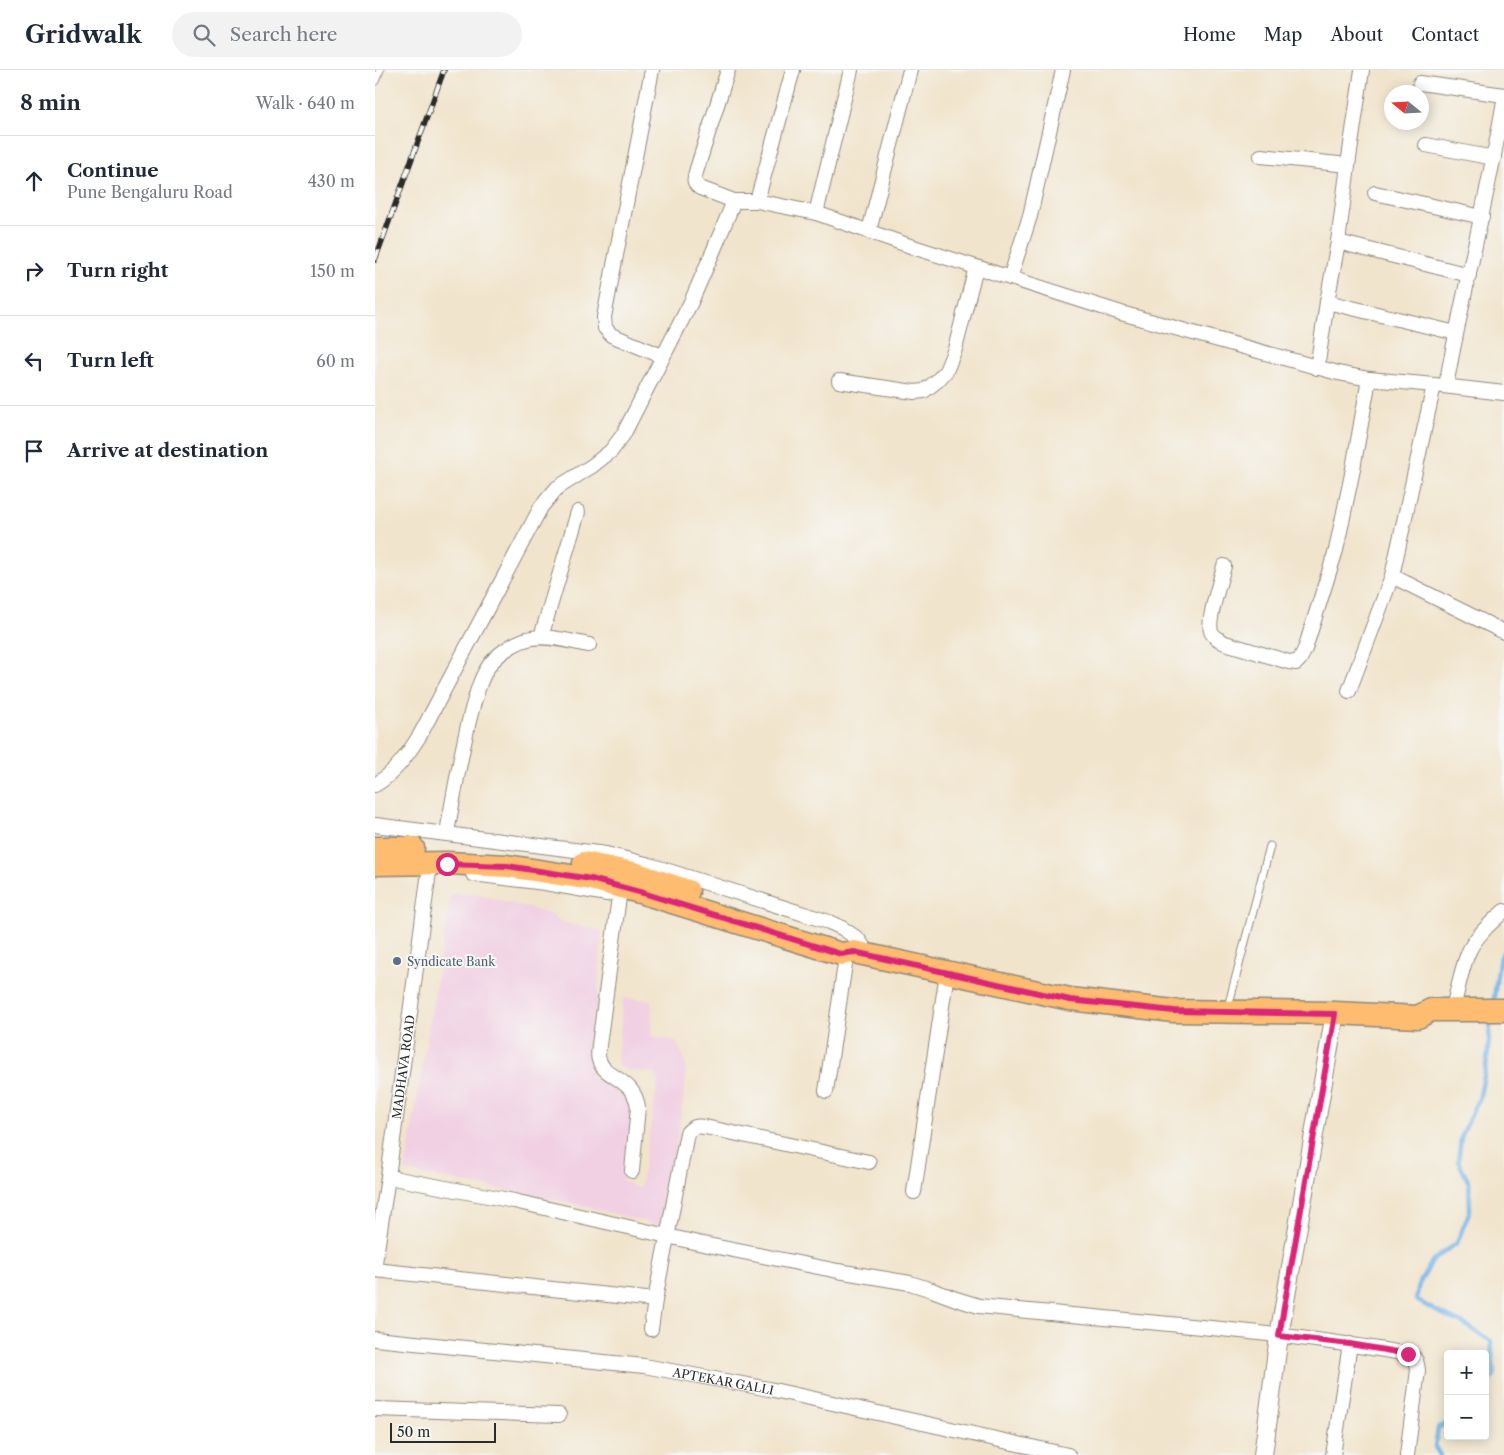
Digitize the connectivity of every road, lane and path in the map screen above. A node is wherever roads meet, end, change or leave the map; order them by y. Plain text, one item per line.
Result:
1 (380, 70) edge
2 (652, 70) edge
3 (728, 70) edge
4 (793, 70) edge
5 (851, 70) edge
6 (910, 70) edge
7 (1063, 70) edge
8 (1362, 70) edge
9 (375, 82) edge
10 (1420, 84) dead end
11 (1504, 95) edge
12 (1504, 101) edge
13 (1426, 146) dead end
14 (1261, 156) dead end
15 (1494, 158) junction
16 (1348, 164) junction
17 (1375, 193) dead end
18 (734, 201) junction
19 (757, 201) junction
20 (816, 214) junction
21 (1482, 217) junction
22 (869, 231) junction
23 (1339, 242) junction
24 (976, 267) junction
25 (1469, 276) junction
26 (1010, 278) junction
27 (1327, 302) junction
28 (1456, 332) junction
29 (662, 356) junction
30 (1317, 368) junction
31 (1369, 379) junction
32 (839, 381) dead end
33 (1440, 386) junction
34 (1504, 393) edge
35 (578, 512) dead end
36 (1225, 566) dead end
37 (1392, 576) junction
38 (1504, 632) edge
39 (541, 637) junction
40 (589, 645) dead end
41 (1349, 690) dead end
42 (375, 785) edge
43 (375, 825) edge
44 (447, 833) junction
45 (1270, 846) dead end
46 (375, 848) edge
47 (375, 864) edge
48 (375, 872) edge
49 (429, 872) junction
50 (619, 897) junction
51 (1504, 911) edge
52 (856, 957) junction
53 (947, 973) junction
54 (1453, 1009) junction
55 (1504, 1010) edge
56 (1227, 1012) junction
57 (1335, 1014) junction
58 (1418, 1017) junction
59 (1476, 1017) junction
60 (1504, 1026) edge
61 (826, 1091) dead end
62 (869, 1162) dead end
63 (631, 1171) dead end
64 (388, 1177) junction
65 (914, 1192) dead end
66 (668, 1236) junction
67 (375, 1262) edge
68 (375, 1270) edge
69 (655, 1300) junction
70 (651, 1329) dead end
71 (1279, 1336) junction
72 (375, 1339) edge
73 (1350, 1344) junction
74 (375, 1410) edge
75 (559, 1415) dead end
76 (1068, 1455) edge
77 (1263, 1455) edge
78 (1333, 1455) edge
79 (1407, 1455) edge

1 - 9 lane
2 - 29 street
3 - 18 street
4 - 19 street
5 - 20 street
6 - 22 street
7 - 26 street
8 - 16 street
10 - 11 street
12 - 15 street
13 - 15 street
14 - 16 street
15 - 21 street
16 - 23 street
17 - 21 street
18 - 19 street
18 - 29 street
19 - 20 street
20 - 22 street
21 - 25 street
22 - 24 street
23 - 25 street
23 - 27 street
24 - 26 street
24 - 32 street
25 - 28 street
26 - 30 street
27 - 28 street
27 - 30 street
28 - 33 street
29 - 42 street
30 - 31 street
31 - 33 street
31 - 36 street
33 - 34 street
33 - 37 street
35 - 39 street
37 - 38 street
37 - 41 street
39 - 40 street
39 - 44 street
43 - 44 street
44 - 52 street
45 - 56 lane
46 - 52 main road
47 - 52 main road
48 - 49 street
49 - 50 street
49 - 64 street, MADHAVA ROAD
50 - 52 street
50 - 63 street
51 - 54 street
52 - 53 main road
52 - 61 street
53 - 56 main road
53 - 65 street
54 - 58 main road
54 - 59 main road
55 - 59 main road
56 - 57 main road
57 - 58 main road
57 - 71 street
58 - 59 main road
59 - 60 main road
62 - 66 street
64 - 66 street
64 - 67 street, MADHAVA ROAD
66 - 69 street
66 - 71 street
68 - 69 street
69 - 70 street
71 - 73 street
71 - 77 street
72 - 76 street, APTEKAR GALLI
73 - 78 street
73 - 79 street
74 - 75 street

